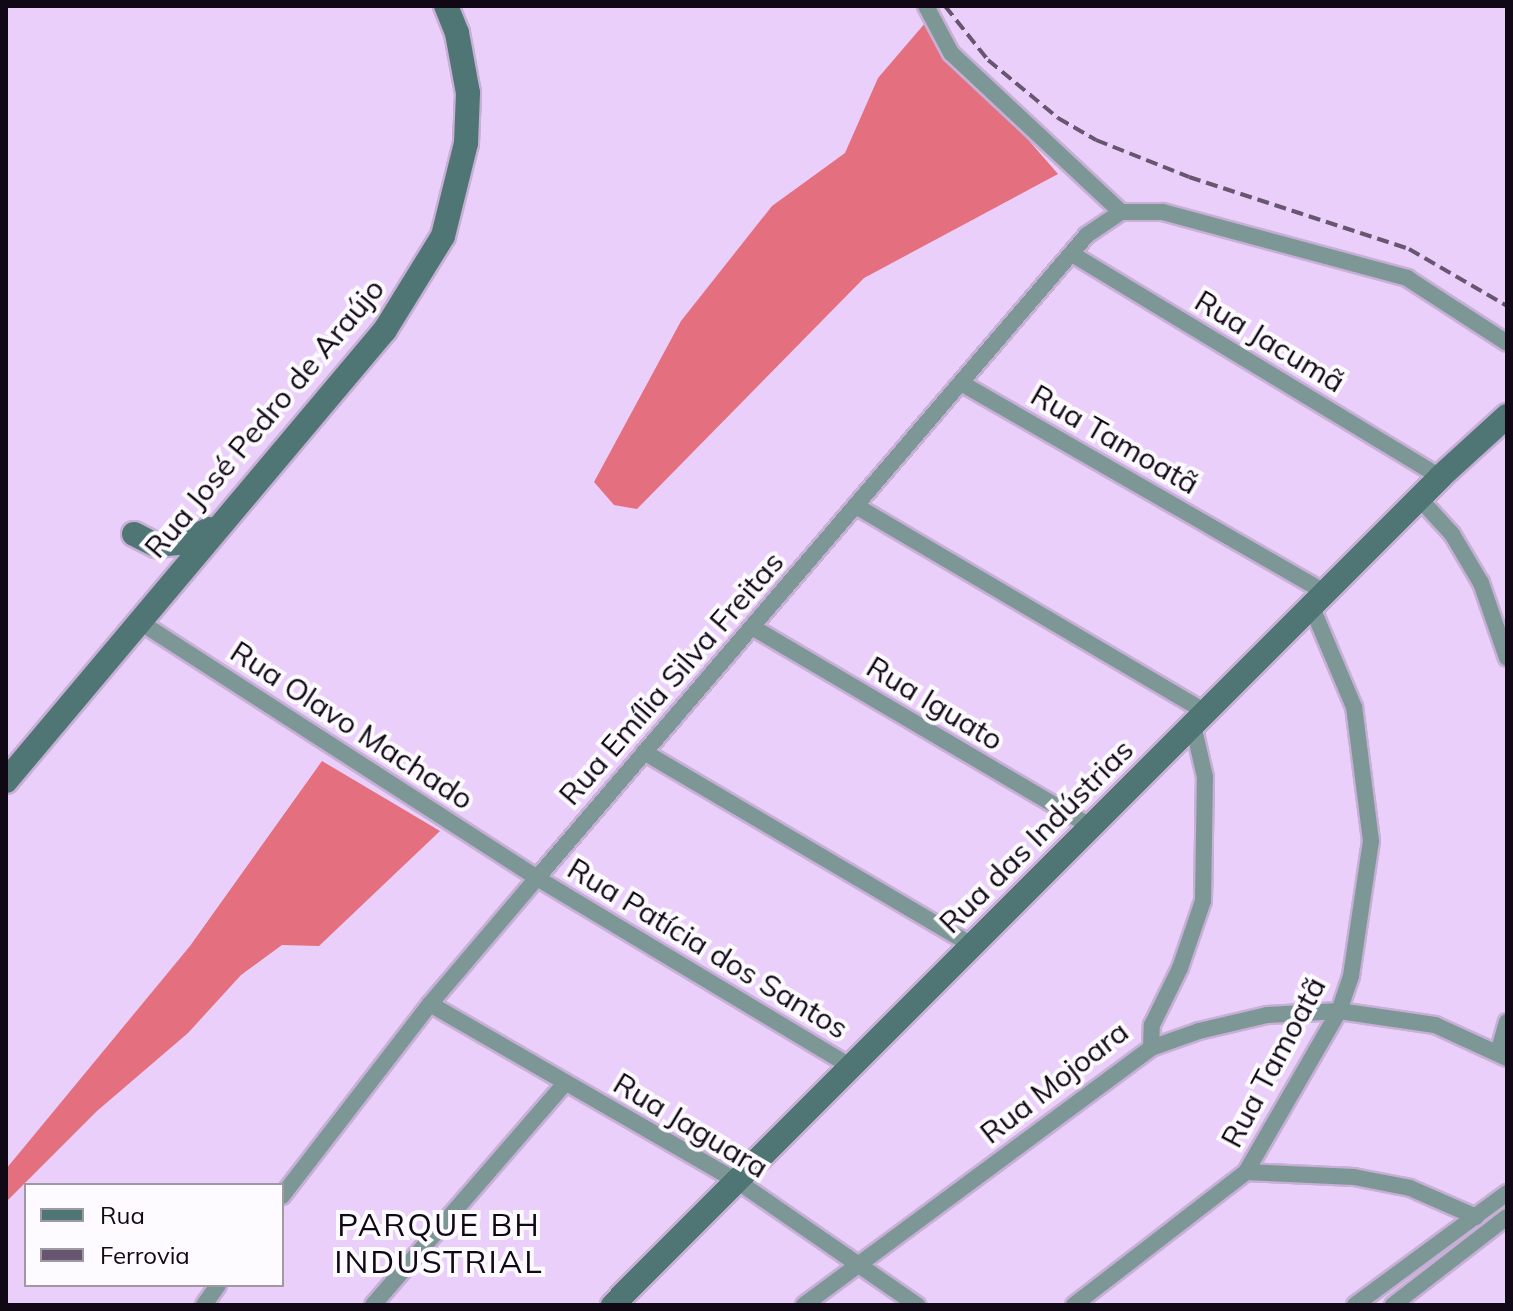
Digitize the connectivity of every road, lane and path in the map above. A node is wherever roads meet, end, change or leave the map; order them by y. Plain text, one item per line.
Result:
1 (446, 6) edge
2 (926, 6) edge
3 (1121, 212) junction
4 (1072, 254) junction
5 (1507, 343) edge
6 (961, 383) junction
7 (1507, 416) edge
8 (1440, 477) junction
9 (1419, 498) junction
10 (856, 506) junction
11 (219, 524) junction
12 (134, 534) dead end
13 (1318, 598) junction
14 (137, 620) junction
15 (752, 627) junction
16 (1507, 658) edge
17 (1200, 719) junction
18 (644, 752) junction
19 (6, 781) edge
20 (1091, 827) junction
21 (537, 878) junction
22 (971, 945) junction
23 (430, 1004) junction
24 (1339, 1011) junction
25 (1507, 1022) edge
26 (1151, 1048) junction
27 (1502, 1056) edge
28 (851, 1067) junction
29 (565, 1083) junction
30 (1246, 1172) junction
31 (737, 1181) junction
32 (284, 1193) edge
33 (1507, 1193) edge
34 (1476, 1217) junction
35 (1507, 1217) edge
36 (855, 1265) junction
37 (217, 1287) edge
38 (204, 1305) edge
39 (373, 1305) edge
40 (613, 1305) edge
41 (804, 1305) edge
42 (917, 1305) edge
43 (1074, 1305) edge
44 (1355, 1305) edge
45 (1393, 1305) edge

1 - 11 street, Rua José Pedro de Araújo
2 - 3 street
3 - 4 street, Rua Emília Silva Freitas
3 - 5 street
4 - 6 street, Rua Emília Silva Freitas
4 - 8 street, Rua Jacumã
6 - 10 street, Rua Emília Silva Freitas
6 - 13 street, Rua Tamoatã
7 - 8 street, Rua das Indústrias
8 - 9 street, Rua das Indústrias
9 - 13 street, Rua das Indústrias
9 - 16 street
10 - 15 street, Rua Emília Silva Freitas
10 - 17 street
11 - 12 street
11 - 14 street, Rua José Pedro de Araújo
13 - 17 street, Rua das Indústrias
13 - 24 street, Rua Tamoatã
14 - 19 street, Rua José Pedro de Araújo
14 - 21 street, Rua Olavo Machado
15 - 18 street, Rua Emília Silva Freitas
15 - 20 street, Rua Iguato
17 - 20 street, Rua das Indústrias
17 - 26 street, Rua Mojoara
18 - 21 street, Rua Emília Silva Freitas
18 - 22 street
20 - 22 street, Rua das Indústrias
21 - 23 street, Rua Emília Silva Freitas
21 - 28 street, Rua Patícia dos Santos
22 - 28 street, Rua das Indústrias
23 - 29 street, Rua Jaguara
23 - 32 street, Rua Emília Silva Freitas
24 - 26 street
24 - 27 street
24 - 30 street, Rua Tamoatã
25 - 27 street
26 - 36 street, Rua Mojoara
28 - 31 street, Rua das Indústrias
29 - 31 street, Rua Jaguara
29 - 39 street
30 - 34 street
30 - 43 street
31 - 36 street, Rua Jaguara
31 - 40 street, Rua das Indústrias
33 - 34 street
34 - 44 street
35 - 45 street
36 - 41 street, Rua Mojoara
36 - 42 street, Rua Jaguara
37 - 38 street

